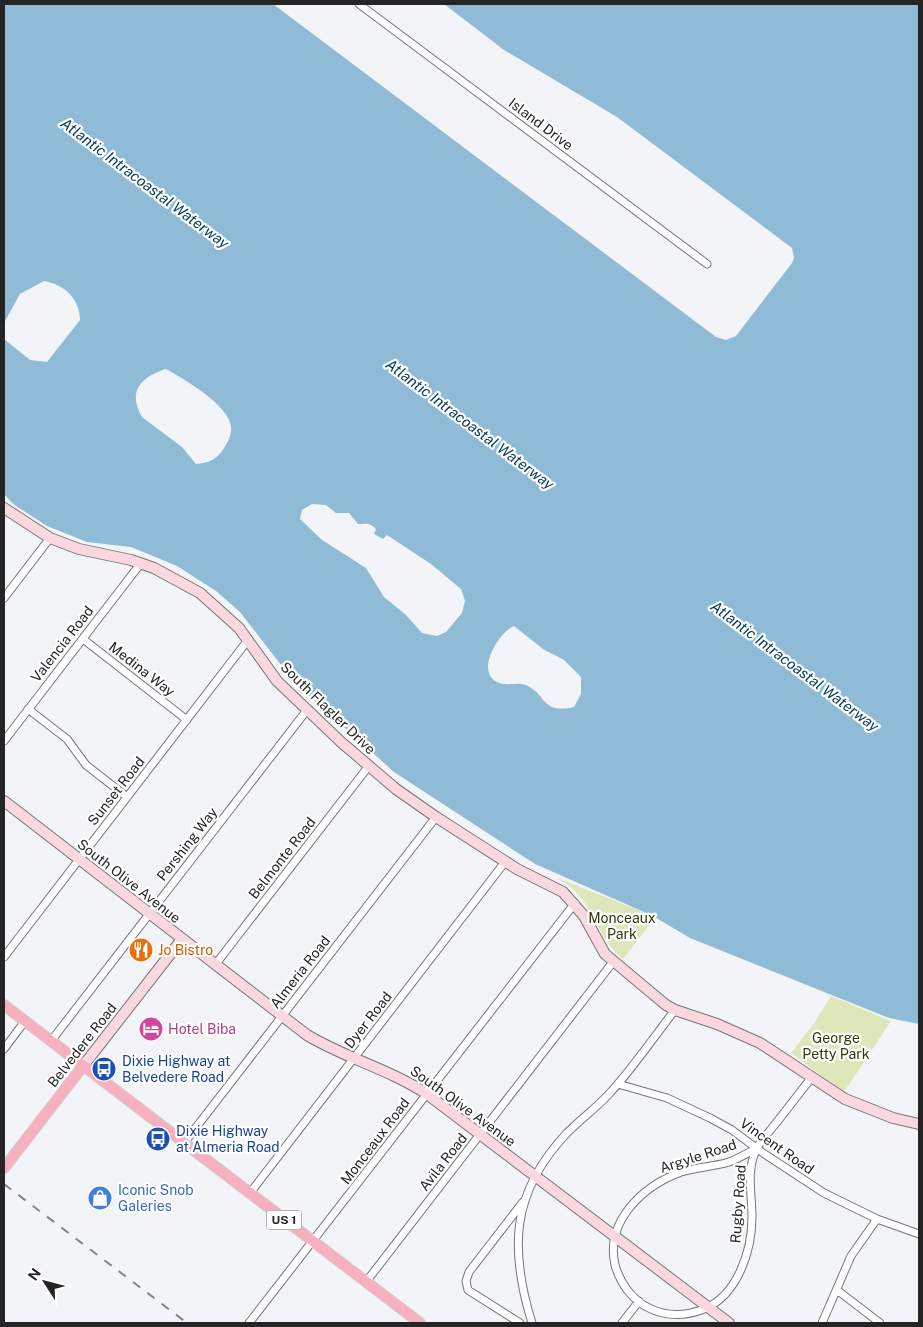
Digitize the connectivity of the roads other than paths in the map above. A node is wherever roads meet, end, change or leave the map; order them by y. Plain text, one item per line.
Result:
1 (359, 4) edge
2 (707, 264) dead end
3 (4, 508) edge
4 (50, 538) junction
5 (140, 563) junction
6 (4, 598) edge
7 (82, 639) junction
8 (248, 640) junction
9 (28, 709) junction
10 (307, 710) junction
11 (187, 720) junction
12 (4, 741) edge
13 (368, 767) junction
14 (127, 797) junction
15 (4, 801) edge
16 (436, 817) junction
17 (79, 859) junction
18 (506, 862) junction
19 (575, 903) junction
20 (149, 914) junction
21 (182, 939) junction
22 (4, 957) edge
23 (613, 962) junction
24 (215, 965) junction
25 (4, 1005) edge
26 (675, 1010) junction
27 (282, 1016) junction
28 (25, 1021) junction
29 (51, 1041) junction
30 (4, 1049) edge
31 (354, 1057) junction
32 (83, 1066) junction
33 (811, 1078) junction
34 (618, 1084) junction
35 (427, 1094) junction
36 (919, 1124) edge
37 (480, 1135) junction
38 (184, 1143) junction
39 (756, 1149) junction
40 (4, 1168) edge
41 (536, 1177) junction
42 (250, 1193) junction
43 (523, 1202) junction
44 (877, 1219) junction
45 (919, 1233) edge
46 (614, 1236) junction
47 (313, 1242) junction
48 (366, 1282) junction
49 (837, 1290) junction
50 (639, 1302) junction
51 (708, 1307) junction
52 (249, 1323) edge
53 (420, 1323) edge
54 (520, 1323) edge
55 (532, 1323) edge
56 (622, 1323) edge
57 (729, 1323) edge
58 (822, 1323) edge
59 (880, 1323) edge

1 - 2 street, Island Drive
3 - 4 street, South Flagler Drive
4 - 5 street, South Flagler Drive
4 - 6 street
5 - 7 street, Valencia Road
5 - 8 street, South Flagler Drive
7 - 9 street, Valencia Road
7 - 11 street, Medina Way
8 - 10 street, South Flagler Drive
8 - 11 street, Sunset Road
9 - 12 street, Valencia Road
9 - 14 street
10 - 13 street, South Flagler Drive
10 - 20 street, Pershing Way
11 - 14 street, Sunset Road
13 - 16 street, South Flagler Drive
13 - 24 street, Belmonte Road
14 - 17 street, Sunset Road
15 - 17 street, South Olive Avenue
16 - 18 street, South Flagler Drive
16 - 27 street, Almeria Road
17 - 20 street, South Olive Avenue
17 - 22 street, Sunset Road
18 - 19 street, South Flagler Drive
18 - 31 street, Dyer Road
19 - 23 street, South Flagler Drive
19 - 35 street, Monceaux Road
20 - 21 street, South Olive Avenue
20 - 29 street, Pershing Way
21 - 24 street, South Olive Avenue
21 - 32 street, Belvedere Road
23 - 26 street, South Flagler Drive
23 - 37 street, Avila Road
24 - 27 street, South Olive Avenue
25 - 28 main road, US 1
26 - 33 street, South Flagler Drive
26 - 34 street
27 - 31 street, South Olive Avenue
27 - 38 street, Almeria Road
28 - 29 main road, US 1
28 - 30 street
29 - 32 main road, US 1
31 - 35 street, South Olive Avenue
31 - 42 street, Dyer Road
32 - 38 main road, US 1
32 - 40 main road, Belvedere Road
33 - 36 street, South Flagler Drive
33 - 39 street
34 - 39 street, Vincent Road
34 - 41 street
35 - 37 street, South Olive Avenue
35 - 47 street, Monceaux Road
37 - 41 street, South Olive Avenue
37 - 48 street, Avila Road
38 - 42 main road, US 1
39 - 44 street, Vincent Road
39 - 46 street, Argyle Road
39 - 51 street, Rugby Road
41 - 43 street
41 - 46 street, South Olive Avenue
42 - 47 main road, US 1
43 - 54 street
43 - 55 street
44 - 45 street, Vincent Road
44 - 49 street
46 - 50 street
46 - 51 street, South Olive Avenue
47 - 48 main road, US 1
47 - 52 street, Monceaux Road
48 - 53 main road, US 1
49 - 58 street
49 - 59 street
50 - 51 street
50 - 56 street
51 - 57 street, South Olive Avenue

